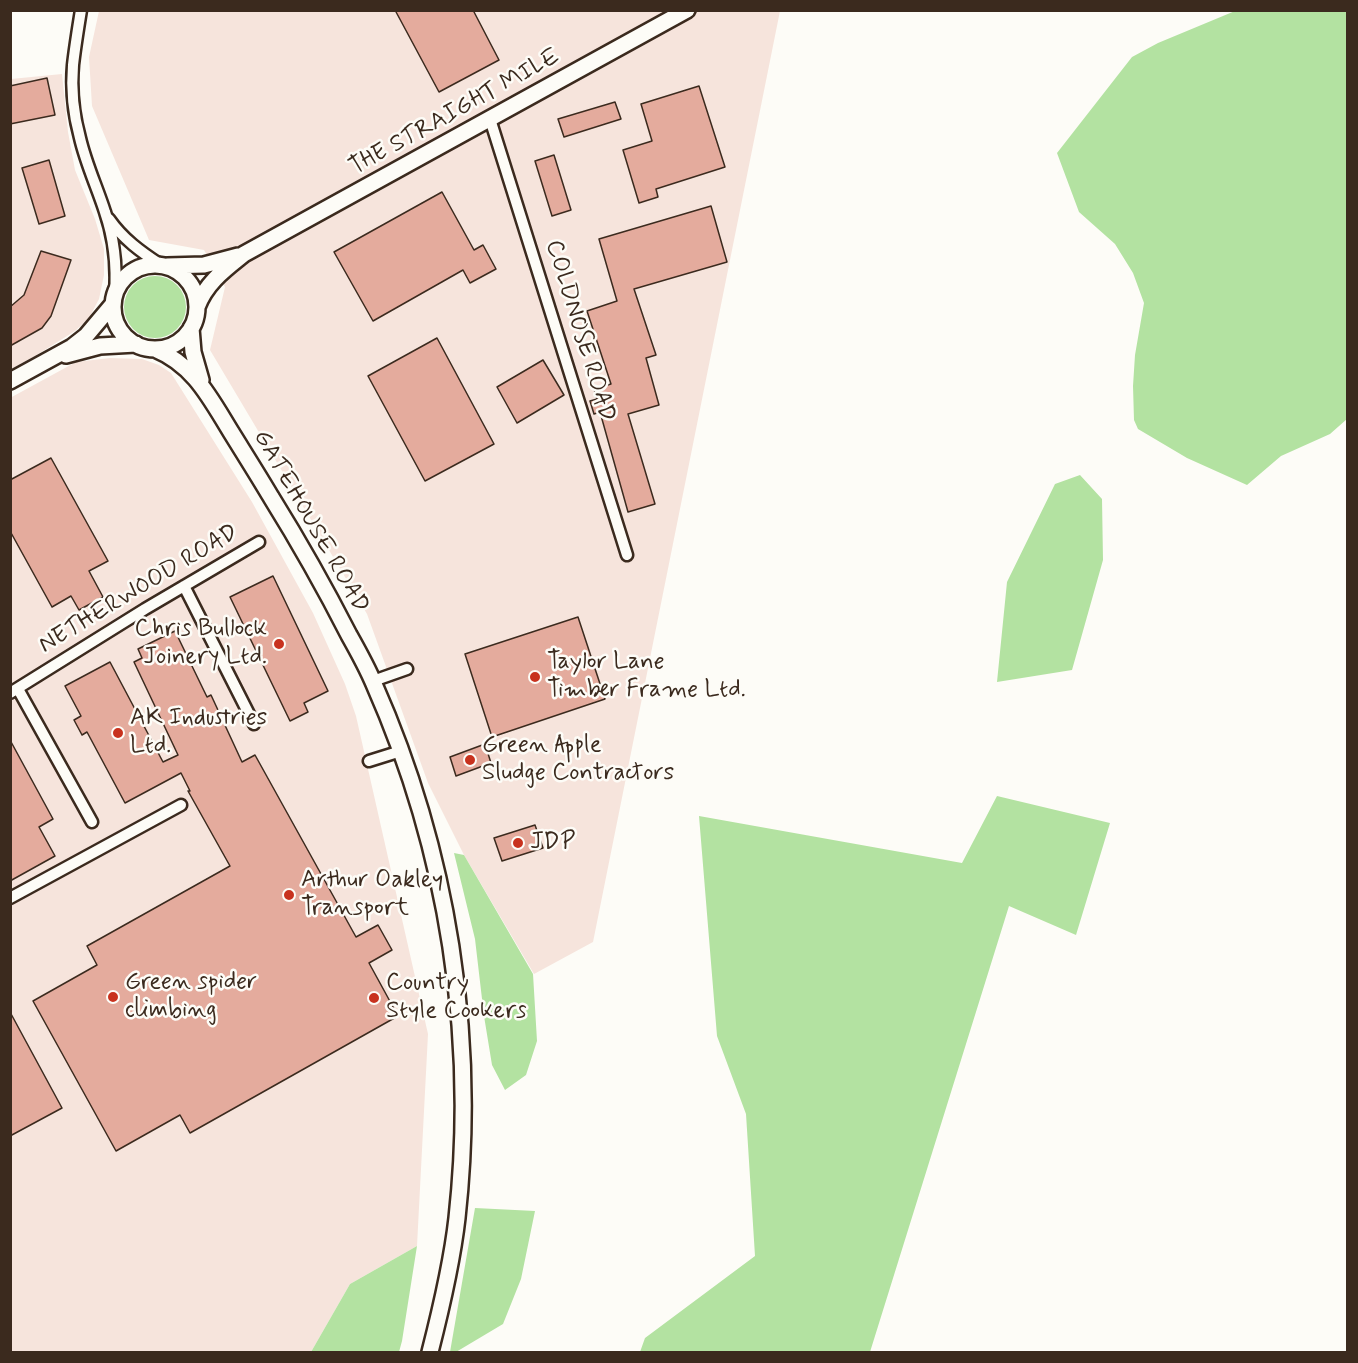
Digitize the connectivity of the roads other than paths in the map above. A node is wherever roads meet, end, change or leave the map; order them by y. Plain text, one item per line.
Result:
1 (81, 10) edge
2 (687, 10) edge
3 (490, 119) junction
4 (106, 213) junction
5 (244, 255) junction
6 (164, 266) junction
7 (114, 299) junction
8 (197, 307) junction
9 (191, 328) junction
10 (136, 344) junction
11 (155, 348) junction
12 (55, 358) junction
13 (10, 381) edge
14 (205, 388) junction
15 (259, 542) dead end
16 (627, 555) dead end
17 (184, 586) junction
18 (407, 669) dead end
19 (373, 681) junction
20 (14, 691) edge
21 (254, 724) dead end
22 (401, 751) junction
23 (369, 761) dead end
24 (181, 805) dead end
25 (92, 822) dead end
26 (10, 897) edge
27 (430, 1353) edge

1 - 4 street
2 - 3 main road, THE STRAIGHT MILE
3 - 5 main road, THE STRAIGHT MILE
3 - 16 street, COLDNOSE ROAD
4 - 6 street
4 - 7 street
5 - 6 main road, THE STRAIGHT MILE
5 - 8 main road, THE STRAIGHT MILE
6 - 7 main road
6 - 8 main road
7 - 10 main road
7 - 12 main road
8 - 9 main road
9 - 11 main road
9 - 14 main road, GATEHOUSE ROAD
10 - 11 main road
10 - 12 main road
11 - 14 main road, GATEHOUSE ROAD
12 - 13 main road
14 - 19 main road, GATEHOUSE ROAD
15 - 17 street, NETHERWOOD ROAD
17 - 20 street, NETHERWOOD ROAD
17 - 21 street
18 - 19 street
19 - 22 main road, GATEHOUSE ROAD
20 - 25 street
22 - 23 street
22 - 27 main road, GATEHOUSE ROAD
24 - 26 street

